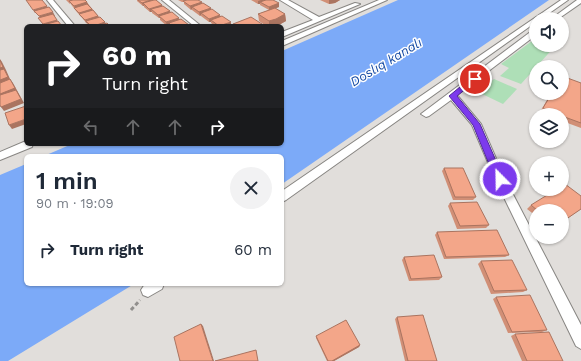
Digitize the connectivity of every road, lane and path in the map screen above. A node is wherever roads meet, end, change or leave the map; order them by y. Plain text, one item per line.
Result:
1 (50, 0) edge
2 (165, 0) edge
3 (283, 0) edge
4 (365, 0) edge
5 (384, 0) edge
6 (565, 0) edge
7 (581, 0) edge
8 (547, 12) edge
9 (564, 12) edge
10 (320, 20) junction
11 (70, 24) edge
12 (195, 24) edge
13 (529, 24) edge
14 (284, 34) edge
15 (529, 37) edge
16 (284, 43) edge
17 (452, 96) junction
18 (426, 114) dead end
19 (24, 146) edge
20 (0, 156) edge
21 (284, 196) edge
22 (581, 341) edge

1 - 11 street
2 - 12 street
3 - 10 street
4 - 10 street
5 - 16 street
6 - 8 street
7 - 9 street
10 - 14 street
13 - 21 street
15 - 17 street
17 - 18 street
17 - 22 street
19 - 20 street

